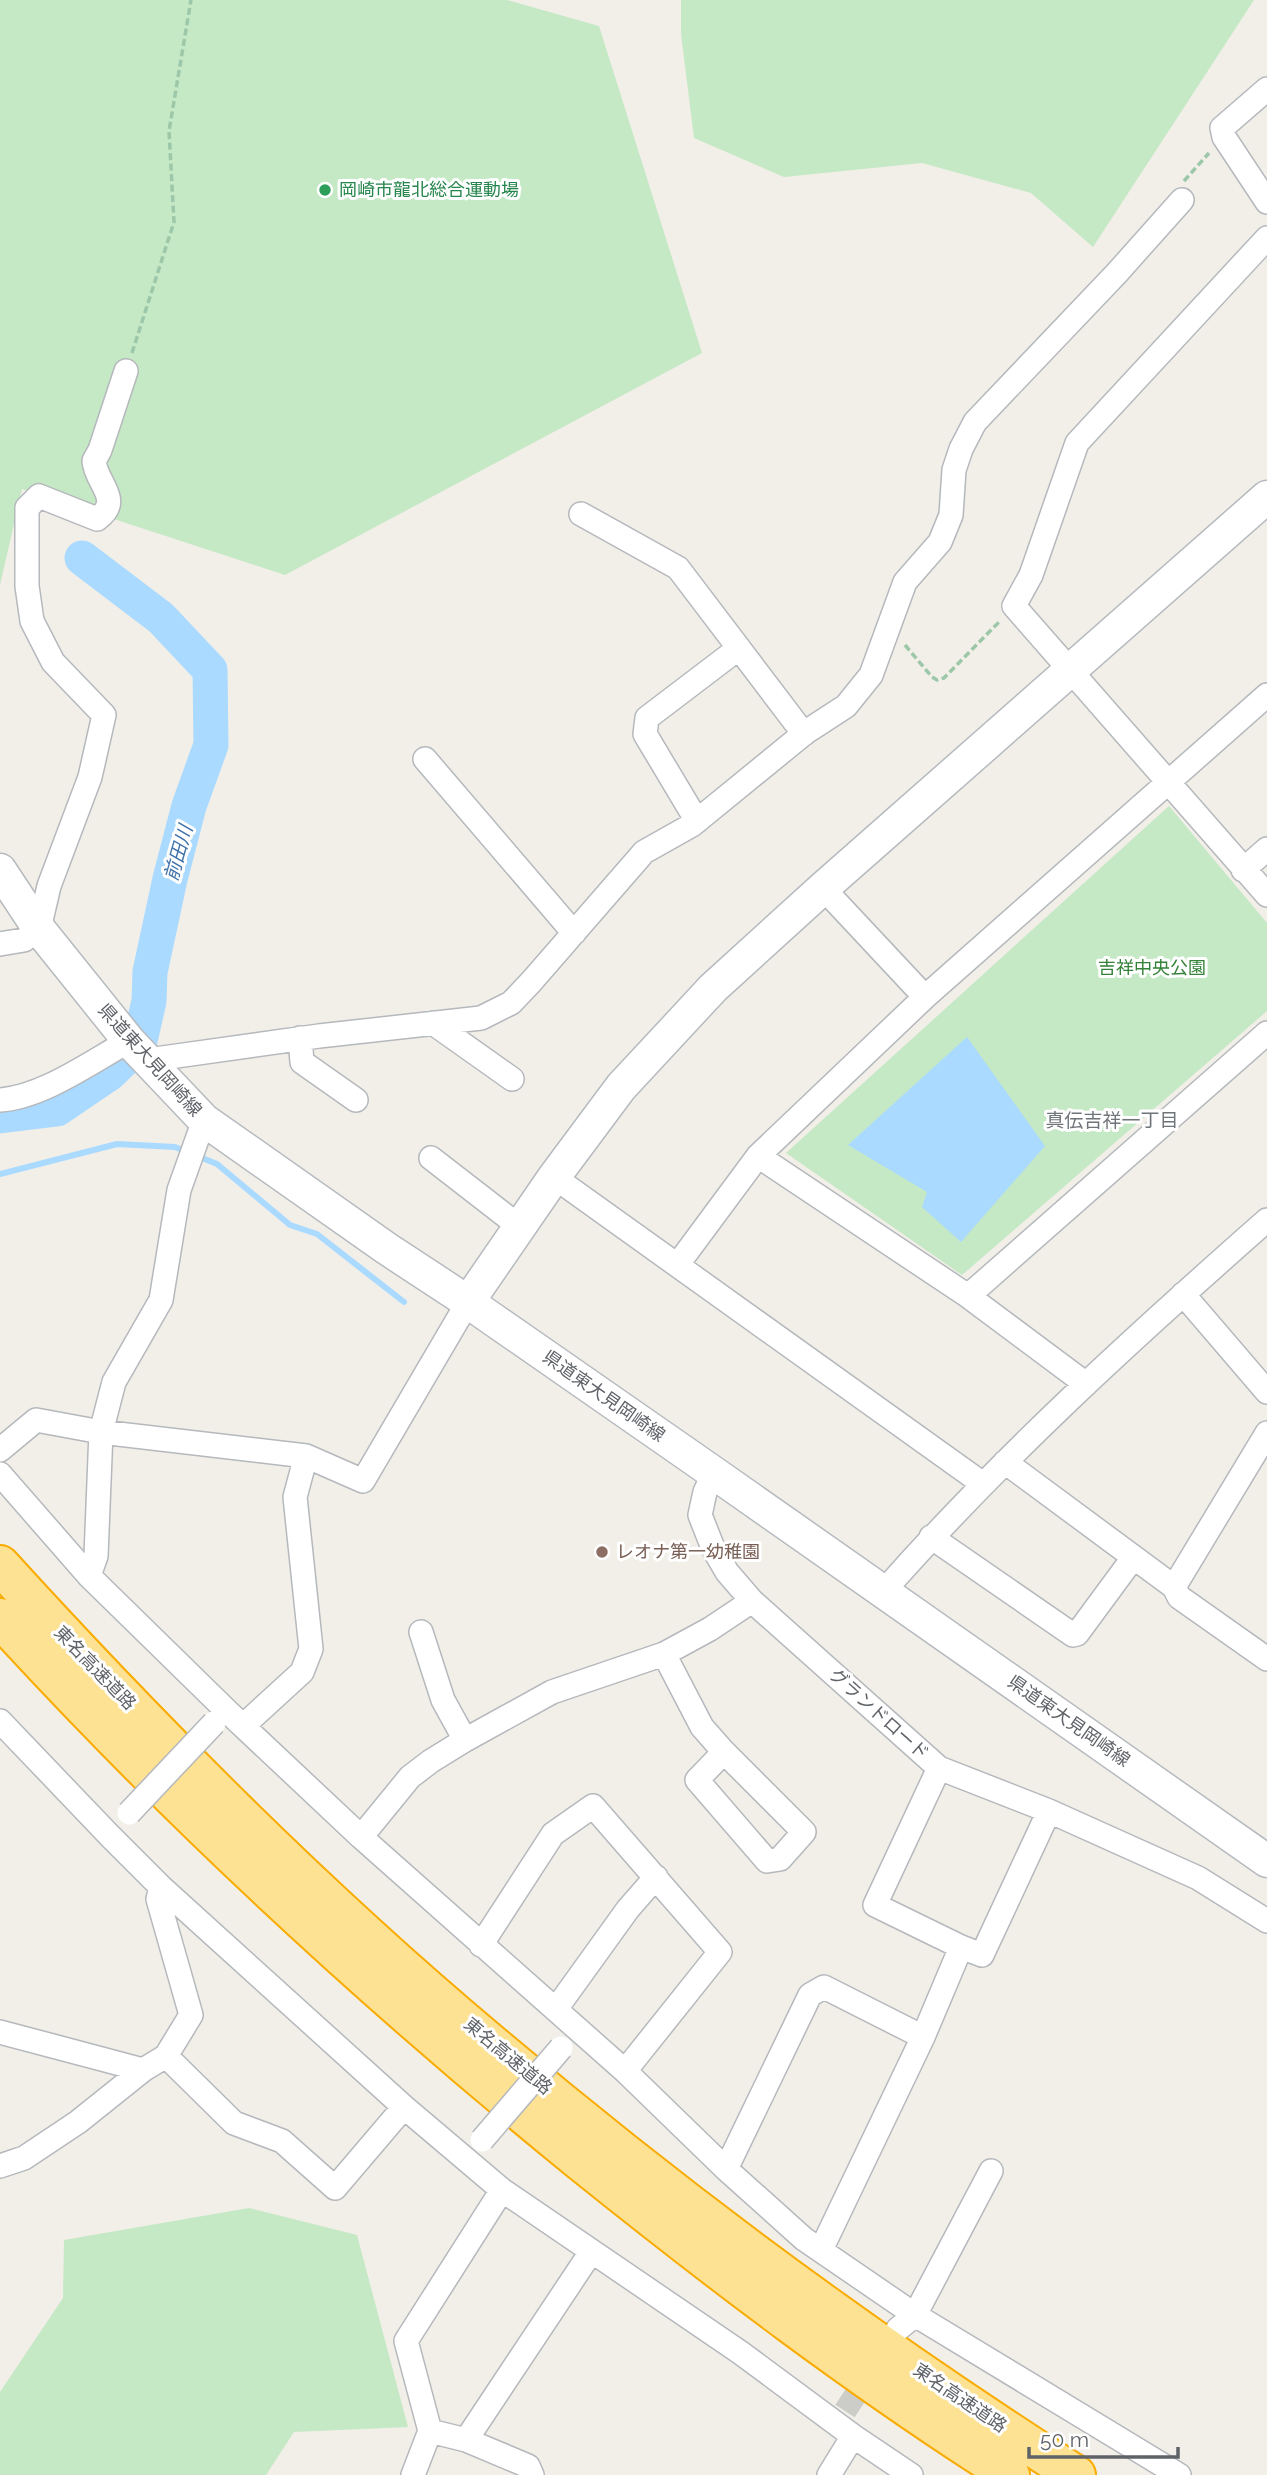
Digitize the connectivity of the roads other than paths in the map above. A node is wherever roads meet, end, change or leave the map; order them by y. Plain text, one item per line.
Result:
1 (1267, 89) edge
2 (1182, 200) road end
3 (1267, 202) edge
4 (1267, 238) edge
5 (126, 371) road end
6 (1267, 497) edge
7 (581, 514) dead end
8 (739, 648) junction
9 (1071, 671) junction
10 (1267, 695) edge
11 (804, 734) junction
12 (425, 759) dead end
13 (1168, 781) junction
14 (697, 821) junction
15 (1267, 849) edge
16 (0, 870) edge
17 (1243, 870) junction
18 (823, 888) junction
19 (1267, 895) edge
20 (39, 929) junction
21 (574, 933) junction
22 (0, 944) edge
23 (925, 997) junction
24 (433, 1023) junction
25 (1267, 1033) edge
26 (300, 1038) junction
27 (138, 1051) junction
28 (512, 1079) dead end
29 (0, 1100) edge
30 (356, 1100) dead end
31 (204, 1120) junction
32 (758, 1156) junction
33 (431, 1158) dead end
34 (554, 1177) junction
35 (1267, 1220) edge
36 (520, 1227) junction
37 (678, 1264) junction
38 (1183, 1294) junction
39 (968, 1296) junction
40 (468, 1301) junction
41 (1086, 1384) junction
42 (1267, 1392) edge
43 (101, 1432) junction
44 (1267, 1433) edge
45 (0, 1450) edge
46 (306, 1456) junction
47 (1005, 1462) junction
48 (714, 1473) junction
49 (0, 1474) edge
50 (983, 1484) junction
51 (932, 1537) junction
52 (1133, 1558) junction
53 (0, 1565) edge
54 (89, 1576) junction
55 (1174, 1587) junction
56 (883, 1592) junction
57 (752, 1601) junction
58 (0, 1618) edge
59 (421, 1632) dead end
60 (664, 1654) junction
61 (1267, 1659) edge
62 (228, 1720) junction
63 (0, 1721) edge
64 (464, 1740) junction
65 (723, 1752) junction
66 (939, 1768) junction
67 (1049, 1811) junction
68 (110, 1836) junction
69 (361, 1837) junction
70 (1267, 1861) edge
71 (656, 1877) junction
72 (162, 1887) junction
73 (1267, 1921) edge
74 (481, 1945) junction
75 (961, 1947) junction
76 (556, 2009) junction
77 (575, 2029) junction
78 (0, 2032) edge
79 (923, 2038) junction
80 (166, 2056) junction
81 (143, 2070) junction
82 (625, 2071) junction
83 (404, 2107) junction
84 (463, 2159) junction
85 (0, 2166) edge
86 (726, 2169) junction
87 (991, 2171) dead end
88 (502, 2190) junction
89 (821, 2250) junction
90 (591, 2252) junction
91 (906, 2322) junction
92 (430, 2431) junction
93 (853, 2436) junction
94 (466, 2440) junction
95 (413, 2475) edge
96 (532, 2475) edge
97 (829, 2475) edge
98 (911, 2475) edge
99 (1010, 2475) edge
100 (1076, 2475) edge
101 (1179, 2475) edge

1 - 3 street
2 - 11 street
4 - 9 street
5 - 20 street
6 - 9 main road
7 - 8 street
8 - 11 street
8 - 14 street
9 - 13 street
9 - 18 main road
10 - 13 street
11 - 14 street
12 - 21 street
13 - 17 street
13 - 23 street
14 - 21 street
15 - 17 street
16 - 20 main road, 県道東大見岡崎線
17 - 19 street
18 - 23 street
18 - 34 main road
20 - 22 street
20 - 27 main road, 県道東大見岡崎線
21 - 24 street
23 - 32 street
24 - 26 street
24 - 28 street
25 - 39 street
26 - 27 street
26 - 30 street
27 - 29 street
27 - 31 main road, 県道東大見岡崎線
31 - 40 main road, 県道東大見岡崎線
31 - 43 street
32 - 37 street
32 - 39 street
33 - 36 street
34 - 36 main road
34 - 37 street
35 - 38 street
36 - 40 main road
37 - 50 street
38 - 41 street
38 - 42 street
39 - 41 street
40 - 46 street
40 - 48 main road, 県道東大見岡崎線
41 - 47 street
43 - 45 street
43 - 46 street
43 - 54 street
44 - 55 street
46 - 62 street
47 - 50 street
47 - 52 street
48 - 56 main road, 県道東大見岡崎線
48 - 57 street, グランドロード
49 - 54 street
50 - 51 street
51 - 52 street
51 - 56 street
52 - 55 street
53 - 100 highway, 東名高速道路
54 - 62 street
55 - 61 street
56 - 70 main road, 県道東大見岡崎線
57 - 60 street
57 - 66 street, グランドロード
58 - 99 highway, 東名高速道路
59 - 64 street
60 - 64 street
60 - 65 street
62 - 68 street, bridge
62 - 69 street
63 - 68 street
64 - 69 street
65 - 65 street
66 - 67 street, グランドロード
66 - 75 street
67 - 73 street, グランドロード
67 - 75 street
68 - 72 street
69 - 74 street
71 - 74 street
71 - 76 street
71 - 82 street
72 - 80 street
72 - 83 street
74 - 76 street
75 - 79 street
76 - 77 street
77 - 82 street
77 - 84 street, bridge
78 - 81 street
79 - 86 street
79 - 89 street
80 - 81 street
80 - 83 street
81 - 85 street
82 - 86 street
83 - 84 street
84 - 88 street
86 - 89 street
87 - 91 street
88 - 90 street
88 - 92 street
89 - 91 street
90 - 93 street
90 - 94 street
91 - 101 street
92 - 94 street
92 - 95 street
93 - 97 street
93 - 98 street
94 - 96 street

